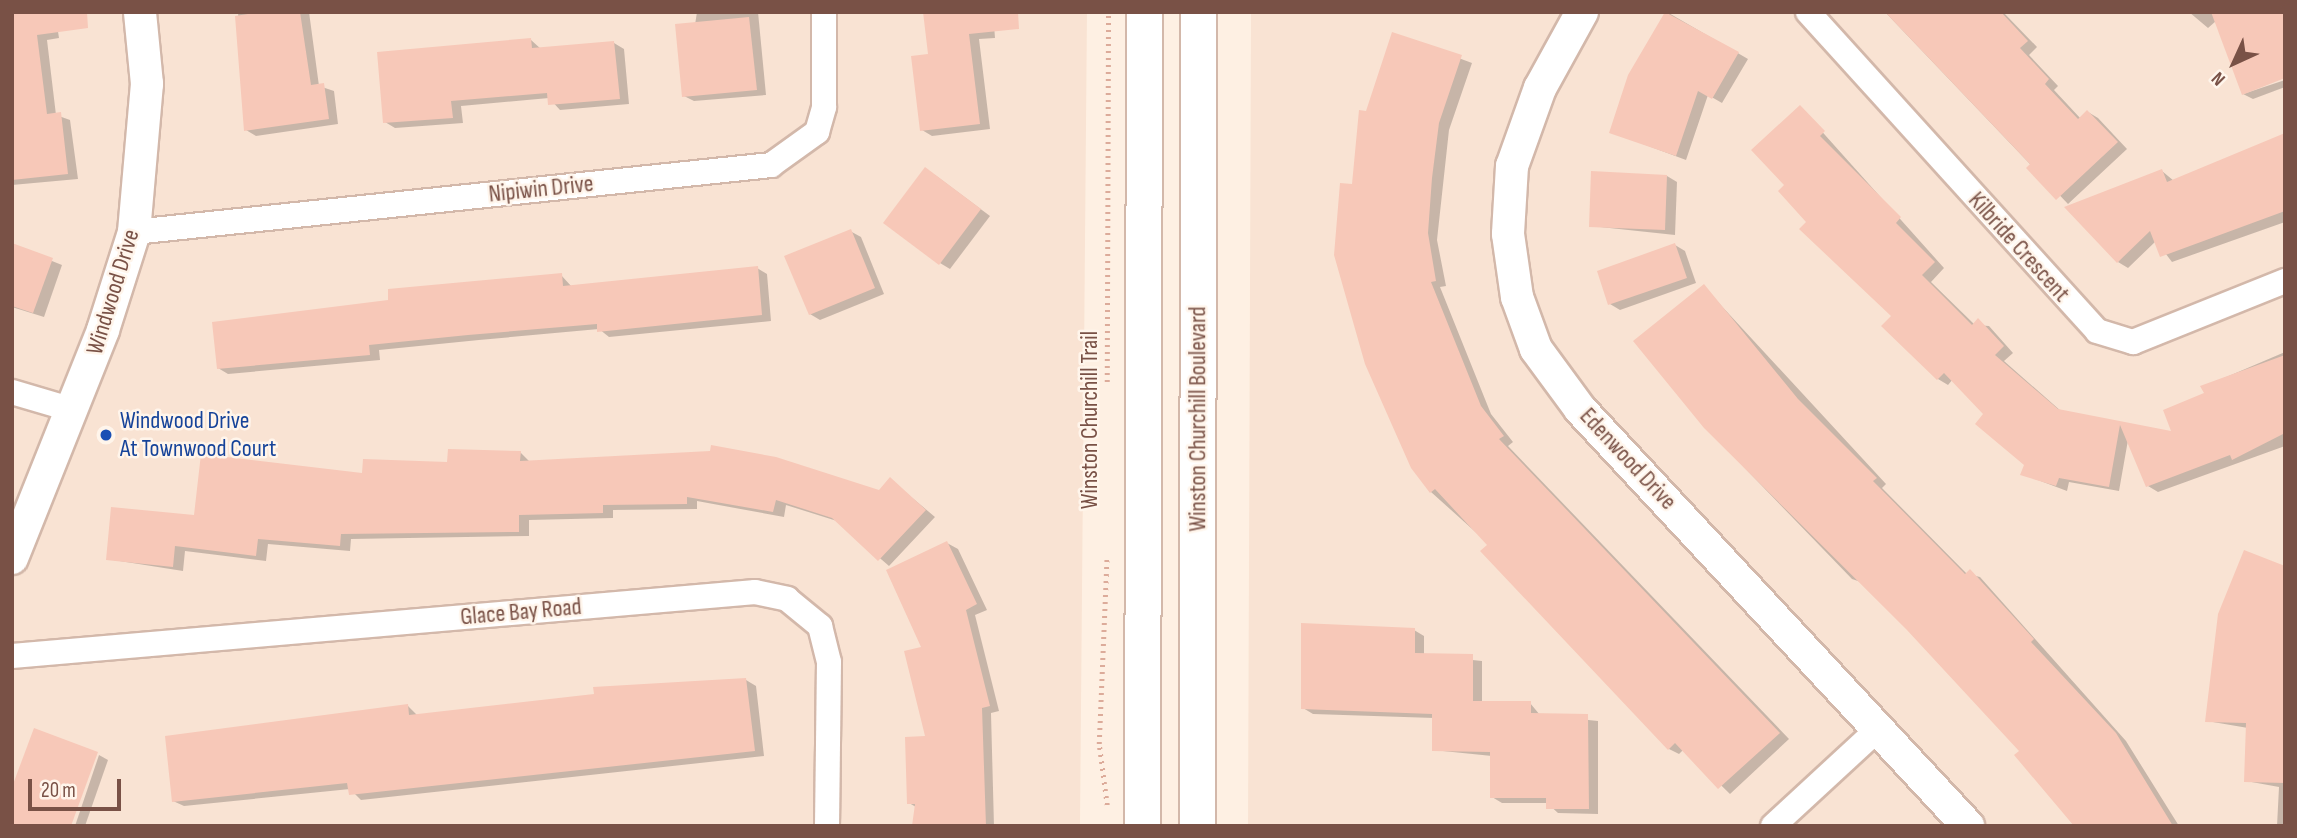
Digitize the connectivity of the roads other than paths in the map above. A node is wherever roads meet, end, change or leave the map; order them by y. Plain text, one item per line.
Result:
1 (140, 12) edge
2 (824, 12) edge
3 (1144, 12) edge
4 (1198, 12) edge
5 (1582, 12) edge
6 (1808, 12) edge
7 (134, 232) junction
8 (2285, 281) edge
9 (12, 392) edge
10 (73, 410) junction
11 (12, 558) edge
12 (12, 656) edge
13 (1878, 729) junction
14 (827, 826) edge
15 (1142, 826) edge
16 (1197, 826) edge
17 (1773, 826) edge
18 (1968, 826) edge

1 - 7 street, Windwood Drive
2 - 7 street, Nipiwin Drive
3 - 15 main road
4 - 16 main road, Winston Churchill Boulevard
5 - 13 street, Edenwood Drive
6 - 8 street, Kilbride Crescent
7 - 10 street, Windwood Drive
9 - 10 street
10 - 11 street, Windwood Drive
12 - 14 street, Glace Bay Road
13 - 17 street
13 - 18 street, Edenwood Drive

